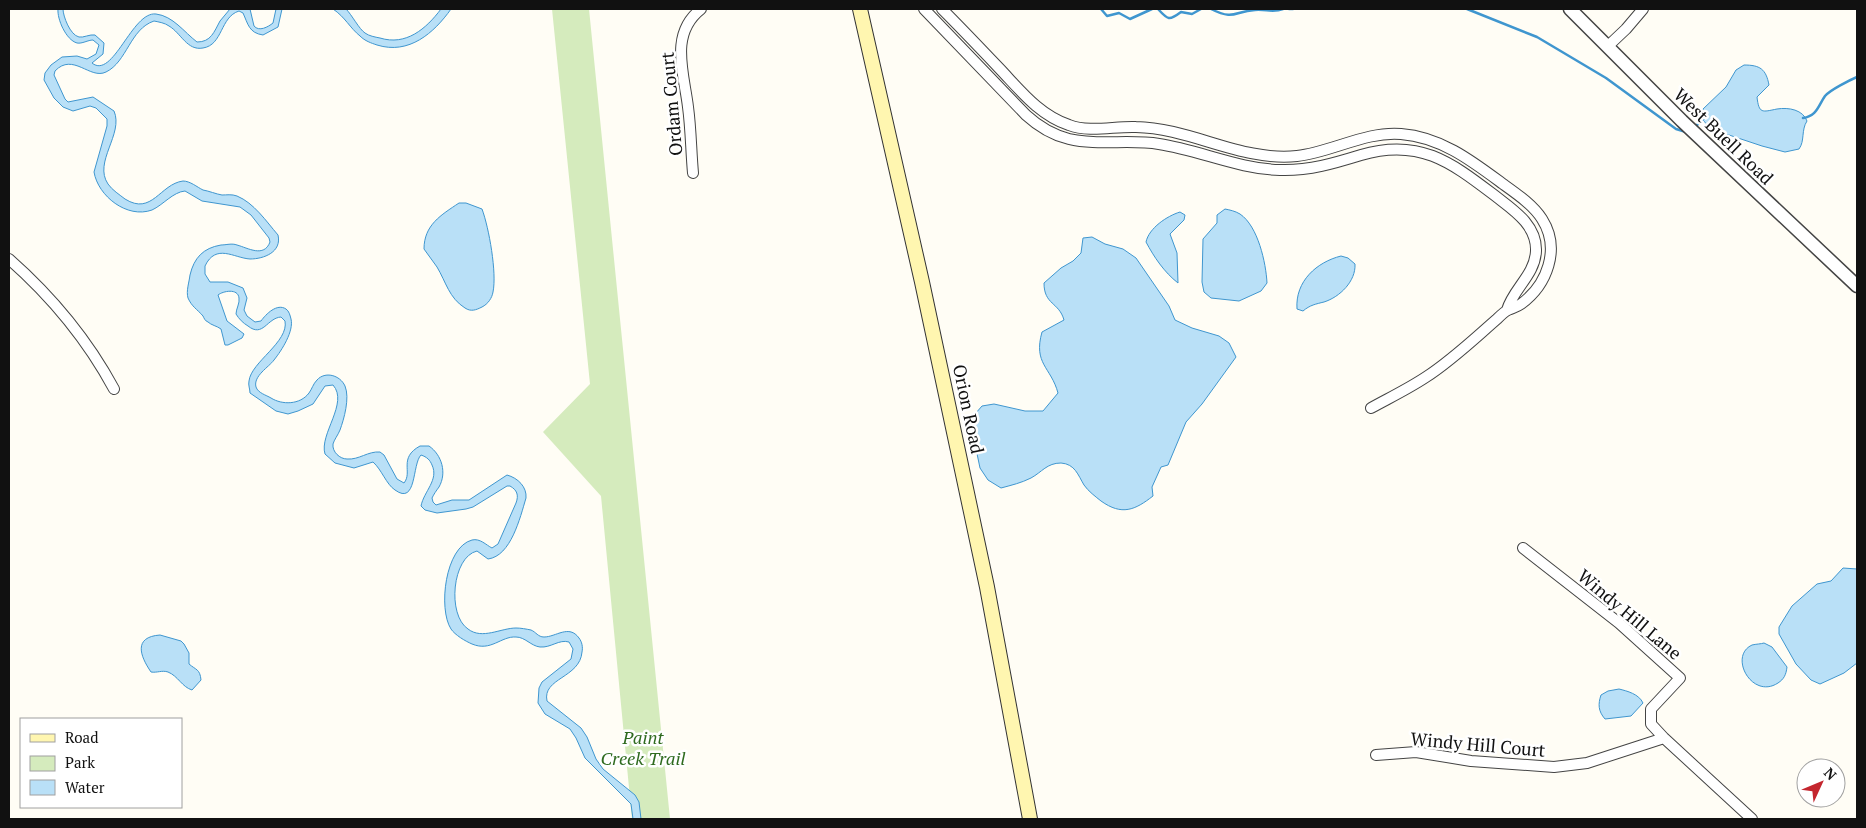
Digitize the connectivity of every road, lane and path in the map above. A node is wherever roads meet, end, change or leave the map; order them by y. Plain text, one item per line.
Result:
1 (701, 9) edge
2 (860, 9) edge
3 (924, 9) edge
4 (943, 9) edge
5 (1570, 9) edge
6 (1643, 9) edge
7 (933, 18) junction
8 (1608, 46) junction
9 (1040, 109) junction
10 (1030, 118) junction
11 (1190, 136) junction
12 (1187, 150) junction
13 (1299, 155) junction
14 (1476, 164) junction
15 (1303, 170) junction
16 (693, 173) dead end
17 (1468, 176) junction
18 (9, 259) edge
19 (1857, 286) edge
20 (1507, 310) junction
21 (114, 389) dead end
22 (1371, 408) dead end
23 (1523, 548) dead end
24 (1664, 738) junction
25 (1376, 755) dead end
26 (1030, 819) edge
27 (1752, 819) edge

1 - 16 street, Ordam Court
2 - 26 main road, Orion Road
3 - 7 street
4 - 7 street
4 - 9 street
5 - 8 street, West Buell Road
6 - 8 street
7 - 10 street
8 - 19 street, West Buell Road
9 - 10 street
9 - 11 street
10 - 12 street
11 - 12 street
11 - 13 street
12 - 15 street
13 - 14 street
13 - 15 street
14 - 17 street
14 - 20 street
15 - 17 street
17 - 20 street
18 - 21 street
20 - 22 street
23 - 24 street, Windy Hill Lane
24 - 25 street, Windy Hill Court
24 - 27 street, Windy Hill Lane

